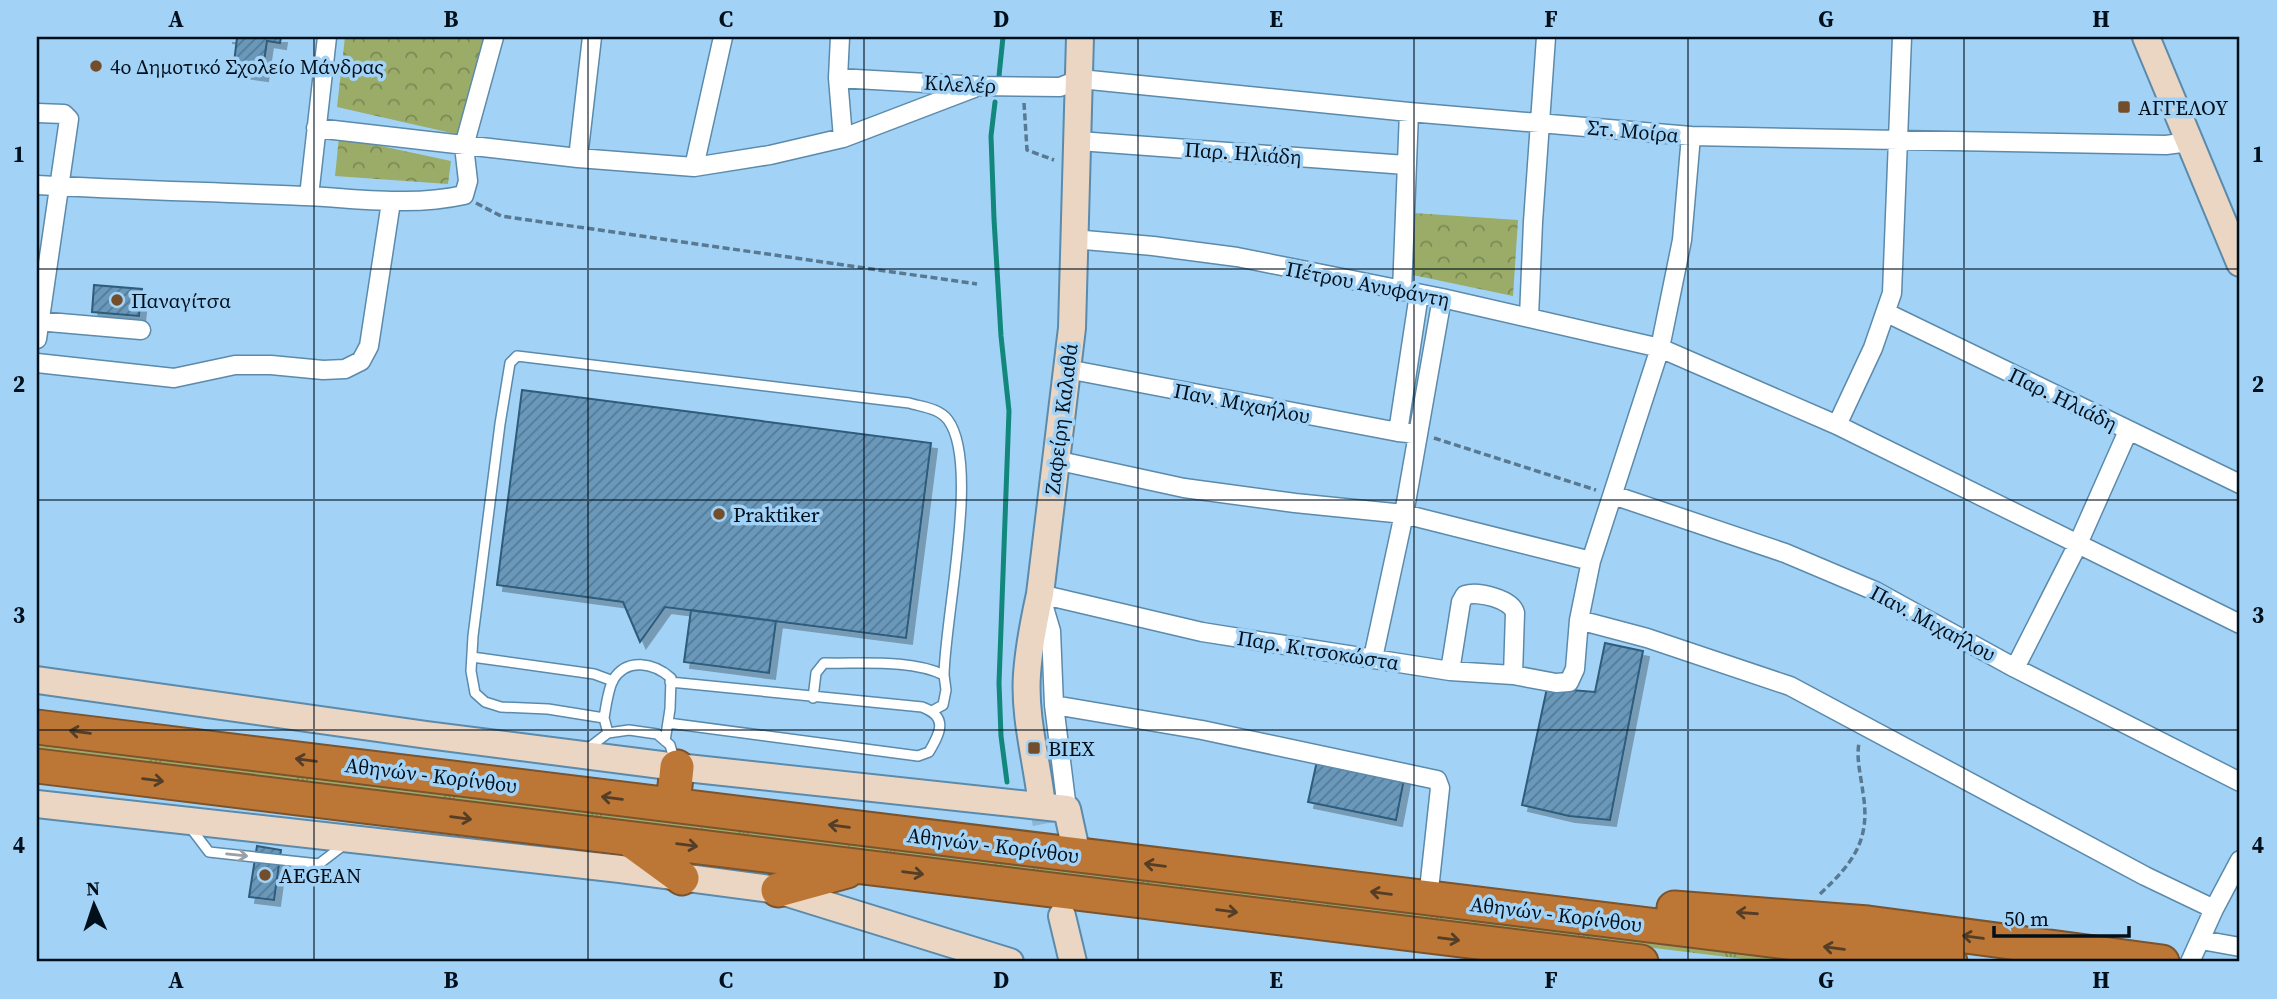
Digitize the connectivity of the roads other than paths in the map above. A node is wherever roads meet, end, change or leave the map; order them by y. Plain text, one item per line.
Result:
1 (327, 37) edge
2 (494, 37) edge
3 (592, 37) edge
4 (723, 37) edge
5 (840, 37) edge
6 (1080, 37) edge
7 (1546, 37) edge
8 (1902, 37) edge
9 (2146, 37) edge
10 (838, 78) junction
11 (1080, 79) junction
12 (979, 86) junction
13 (1409, 111) junction
14 (37, 113) edge
15 (1540, 122) junction
16 (316, 128) junction
17 (1691, 136) junction
18 (843, 138) junction
19 (1898, 140) junction
20 (2189, 142) junction
21 (464, 146) junction
22 (1079, 153) junction
23 (578, 158) junction
24 (1406, 165) junction
25 (694, 167) junction
26 (37, 184) edge
27 (58, 186) junction
28 (309, 196) junction
29 (391, 202) junction
30 (1073, 239) junction
31 (2240, 263) edge
32 (1410, 292) junction
33 (1442, 298) junction
34 (1887, 313) junction
35 (1529, 317) junction
36 (38, 321) edge
37 (141, 330) dead end
38 (37, 340) edge
39 (1660, 348) junction
40 (37, 363) edge
41 (1067, 369) junction
42 (1837, 425) junction
43 (2128, 431) junction
44 (1398, 432) junction
45 (1418, 434) junction
46 (1055, 460) junction
47 (2240, 484) edge
48 (1613, 495) junction
49 (1404, 514) junction
50 (2077, 545) junction
51 (1591, 561) junction
52 (1040, 594) junction
53 (1579, 620) junction
54 (2240, 624) edge
55 (472, 657) junction
56 (1373, 658) junction
57 (2015, 668) junction
58 (1450, 671) junction
59 (944, 675) junction
60 (1513, 675) junction
61 (37, 680) edge
62 (613, 681) junction
63 (670, 682) junction
64 (813, 698) junction
65 (1054, 705) junction
66 (932, 711) junction
67 (604, 718) junction
68 (668, 723) junction
69 (37, 727) edge
70 (608, 733) junction
71 (671, 754) junction
72 (582, 755) junction
73 (37, 766) edge
74 (2240, 782) edge
75 (1041, 798) tunnel mouth
76 (37, 804) edge
77 (673, 805) junction
78 (1067, 809) junction
79 (628, 838) junction
80 (1077, 855) junction
81 (2240, 860) edge
82 (862, 867) junction
83 (682, 878) junction
84 (778, 890) junction
85 (1428, 899) junction
86 (2214, 909) junction
87 (1522, 910) junction
88 (1062, 916) tunnel mouth
89 (2201, 940) junction
90 (2240, 947) edge
91 (1545, 950) junction
92 (1010, 962) edge
93 (1073, 962) edge
94 (1579, 962) edge
95 (1641, 962) edge
96 (1950, 962) edge
97 (2162, 962) edge
98 (2190, 962) edge

1 - 16 street
2 - 21 street
3 - 23 street
4 - 25 street
5 - 10 street
6 - 11 street, Ζαφείρη Καλαθά
7 - 15 street
8 - 19 street
9 - 20 street
10 - 12 street, Κιλελέρ
10 - 18 street
11 - 12 street, Κιλελέρ
11 - 13 street, Στ. Μοίρα
11 - 22 street, Ζαφείρη Καλαθά
12 - 18 street
13 - 15 street, Στ. Μοίρα
13 - 24 street
14 - 27 street
15 - 17 street, Στ. Μοίρα
15 - 35 street
16 - 21 street
16 - 28 street
17 - 19 street, Στ. Μοίρα
17 - 39 street
18 - 25 street
19 - 20 street, Στ. Μοίρα
19 - 34 street
20 - 31 street
21 - 23 street
21 - 29 street
22 - 24 street, Παρ. Ηλιάδη
22 - 30 street, Ζαφείρη Καλαθά
23 - 25 street
24 - 32 street
26 - 27 street
27 - 28 street
27 - 36 street
28 - 29 street
29 - 40 street
30 - 32 street, Πέτρου Ανυφάντη
30 - 41 street, Ζαφείρη Καλαθά
32 - 33 street, Πέτρου Ανυφάντη
32 - 44 street
33 - 35 street, Πέτρου Ανυφάντη
33 - 45 street
34 - 42 street
34 - 43 street, Παρ. Ηλιάδη
35 - 39 street, Πέτρου Ανυφάντη
36 - 37 street
36 - 38 street
39 - 42 street, Πέτρου Ανυφάντη
39 - 48 street
41 - 44 street, Παν. Μιχαήλου
41 - 46 street, Ζαφείρη Καλαθά
42 - 50 street, Πέτρου Ανυφάντη
43 - 47 street, Παρ. Ηλιάδη
43 - 50 street
44 - 45 street, Παν. Μιχαήλου
45 - 49 street
46 - 49 street
46 - 52 street, Ζαφείρη Καλαθά
48 - 51 street
48 - 57 street, Παν. Μιχαήλου
49 - 51 street
49 - 56 street
50 - 54 street, Πέτρου Ανυφάντη
50 - 57 street
51 - 53 street
52 - 56 street, Παρ. Κιτσοκώστα
52 - 65 street
52 - 75 street, Ζαφείρη Καλαθά
53 - 60 street, Παρ. Κιτσοκώστα
53 - 86 street
55 - 59 lane
55 - 62 lane
55 - 67 lane
56 - 58 street, Παρ. Κιτσοκώστα
57 - 74 street, Παν. Μιχαήλου
58 - 60 street, Παρ. Κιτσοκώστα
58 - 60 street
59 - 64 lane
59 - 66 lane
61 - 72 street
62 - 63 lane
62 - 67 lane
63 - 64 lane
63 - 68 lane
64 - 66 lane
65 - 78 street
65 - 85 street
66 - 68 lane
67 - 70 lane
68 - 71 lane
77 -> 69 highway, Αθηνών - Κορίνθου
70 - 71 lane
70 - 72 lane
71 - 72 street
71 - 77 highway
71 - 78 street
73 -> 79 highway, Αθηνών - Κορίνθου
76 - 83 street
80 -> 77 highway, Αθηνών - Κορίνθου
78 - 80 street
79 -> 82 highway, Αθηνών - Κορίνθου
79 - 83 highway
85 -> 80 highway, Αθηνών - Κορίνθου
81 - 86 street
82 - 84 highway
82 -> 91 highway, Αθηνών - Κορίνθου
83 - 84 street
84 - 92 street
85 - 87 highway, Αθηνών - Κορίνθου
86 - 89 street
96 -> 87 highway, Αθηνών - Κορίνθου
97 -> 87 highway
88 - 93 street
89 - 90 street
89 - 98 street
91 - 94 highway
91 - 95 highway, Αθηνών - Κορίνθου

